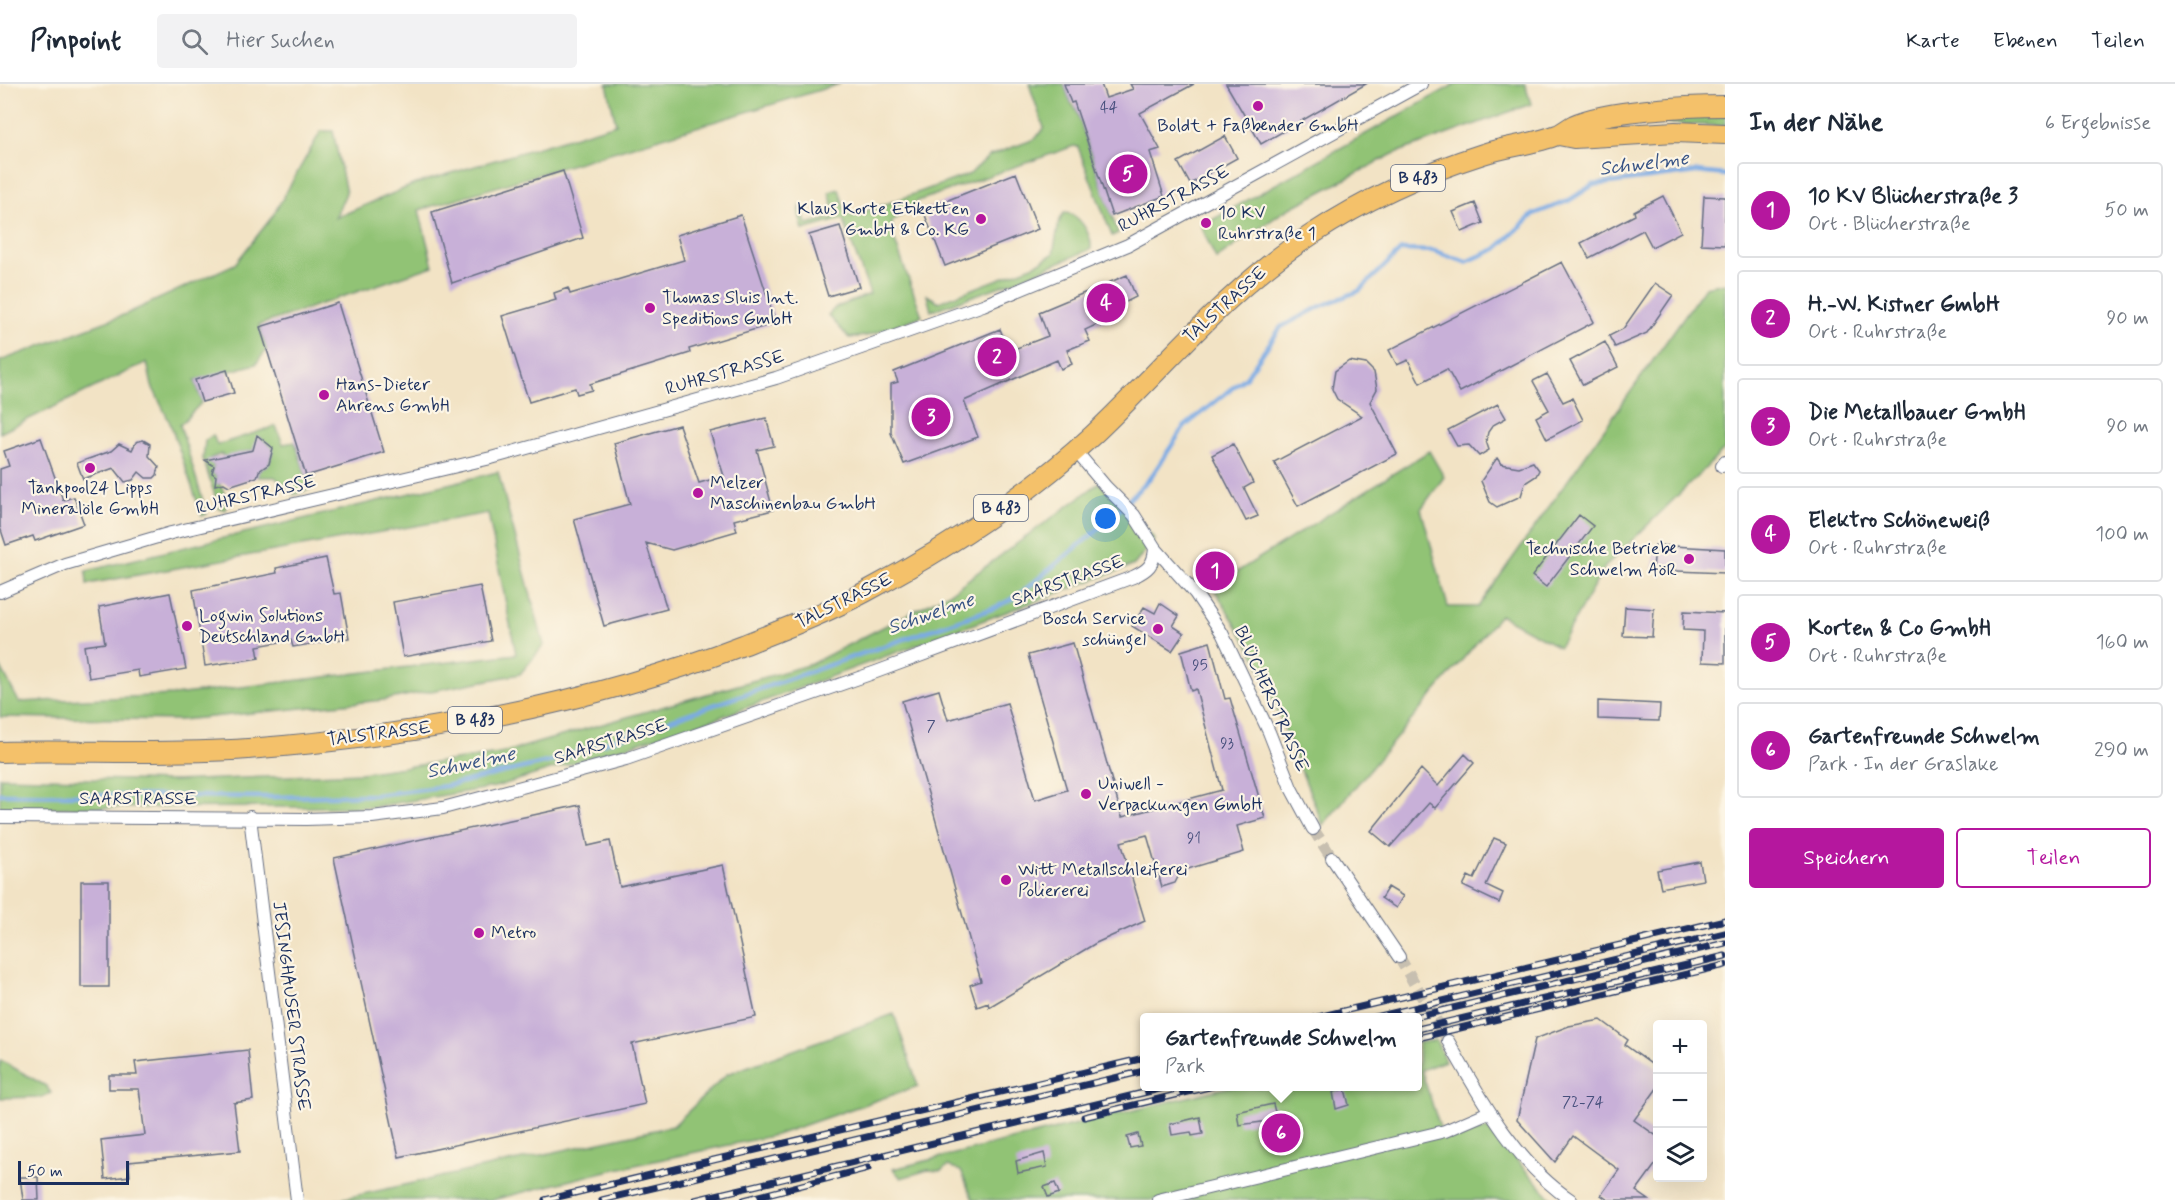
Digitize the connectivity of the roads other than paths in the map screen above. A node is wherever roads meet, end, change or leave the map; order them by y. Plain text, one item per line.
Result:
1 (1421, 84) edge
2 (1725, 106) edge
3 (1725, 134) edge
4 (1558, 135) junction
5 (1075, 450) junction
6 (1155, 548) junction
7 (0, 592) edge
8 (0, 752) edge
9 (0, 817) edge
10 (250, 817) junction
11 (1313, 829) tunnel mouth
12 (1332, 858) tunnel mouth
13 (1399, 957) tunnel mouth
14 (1448, 1041) tunnel mouth
15 (1489, 1112) junction
16 (297, 1200) edge
17 (1158, 1200) edge
18 (1570, 1200) edge

1 - 7 street, RUHRSTRASSE
2 - 4 main road, TALSTRASSE / B 483
3 - 4 main road, TALSTRASSE / B 483
4 - 5 main road, TALSTRASSE / B 483
5 - 6 street, BLÜCHERSTRASSE
5 - 8 main road, TALSTRASSE / B 483
6 - 10 street, SAARSTRASSE
6 - 11 street, BLÜCHERSTRASSE
9 - 10 street, SAARSTRASSE
10 - 16 street, JESINGHAUSER STRASSE
12 - 13 street
14 - 15 street
15 - 17 street
15 - 18 street

